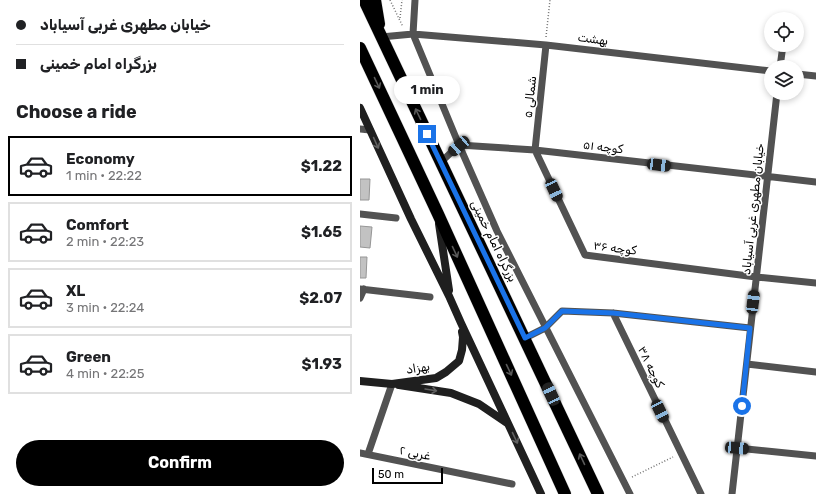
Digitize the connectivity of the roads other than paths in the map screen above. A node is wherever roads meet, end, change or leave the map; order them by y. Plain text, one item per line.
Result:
1 (364, 0) edge
2 (375, 0) edge
3 (415, 0) edge
4 (410, 34) junction
5 (381, 37) junction
6 (546, 45) junction
7 (360, 48) edge
8 (764, 70) edge
9 (804, 75) edge
10 (816, 76) edge
11 (776, 100) edge
12 (360, 108) edge
13 (360, 129) edge
14 (370, 130) junction
15 (459, 146) junction
16 (536, 150) junction
17 (441, 162) junction
18 (768, 177) junction
19 (816, 182) edge
20 (360, 214) edge
21 (438, 214) junction
22 (396, 218) dead end
23 (756, 277) junction
24 (816, 283) edge
25 (362, 289) edge
26 (430, 296) dead end
27 (449, 296) junction
28 (360, 298) edge
29 (613, 313) junction
30 (460, 323) junction
31 (545, 328) junction
32 (750, 328) junction
33 (525, 338) junction
34 (747, 364) junction
35 (816, 372) edge
36 (360, 381) edge
37 (392, 384) junction
38 (507, 423) junction
39 (737, 448) junction
40 (360, 453) edge
41 (368, 454) junction
42 (816, 456) edge
43 (512, 484) dead end
44 (542, 494) edge
45 (566, 494) edge
46 (598, 494) edge
47 (630, 494) edge
48 (701, 494) edge
49 (732, 494) edge

1 - 5 highway, بزرگراه امام خمینی
2 - 5 highway
3 - 4 street
4 - 5 street, بهشت
4 - 6 street, بهشت
4 - 15 street
17 -> 5 highway, بزرگراه امام خمینی
6 - 8 street, بهشت
6 - 16 street, ۵ شمالی
7 -> 21 highway
9 - 10 street
11 - 18 street, خیابان مطهری غربی آسیاباد
12 - 14 street
13 - 14 street
14 -> 27 street
15 - 16 street, کوچه ۵۱
15 - 17 street
15 - 31 street
16 - 18 street, کوچه ۵۱
16 - 23 street, کوچه ۳۶
17 - 33 highway, بزرگراه امام خمینی
18 - 19 street, کوچه ۵۱
18 - 23 street, خیابان مطهری غربی آسیاباد
20 - 22 street
21 - 27 street
21 -> 45 highway
23 - 24 street
23 - 32 street, خیابان مطهری غربی آسیاباد
25 - 26 street
25 - 28 street
27 - 30 street
29 - 31 street
29 - 32 street
29 - 48 street, کوچه ۳۸
30 - 37 street, بهزاد
30 - 38 street
31 - 33 street
31 - 47 street
32 - 34 street, خیابان مطهری غربی آسیاباد
46 -> 33 highway, بزرگراه امام خمینی
34 - 35 street
34 - 39 street, خیابان مطهری غربی آسیاباد
36 - 37 street, بهزاد
37 -> 38 street
37 - 41 street
38 -> 44 street
39 - 42 street
39 - 49 street, خیابان مطهری غربی آسیاباد
40 - 41 street, غربی ۲
41 - 43 street, غربی ۲

